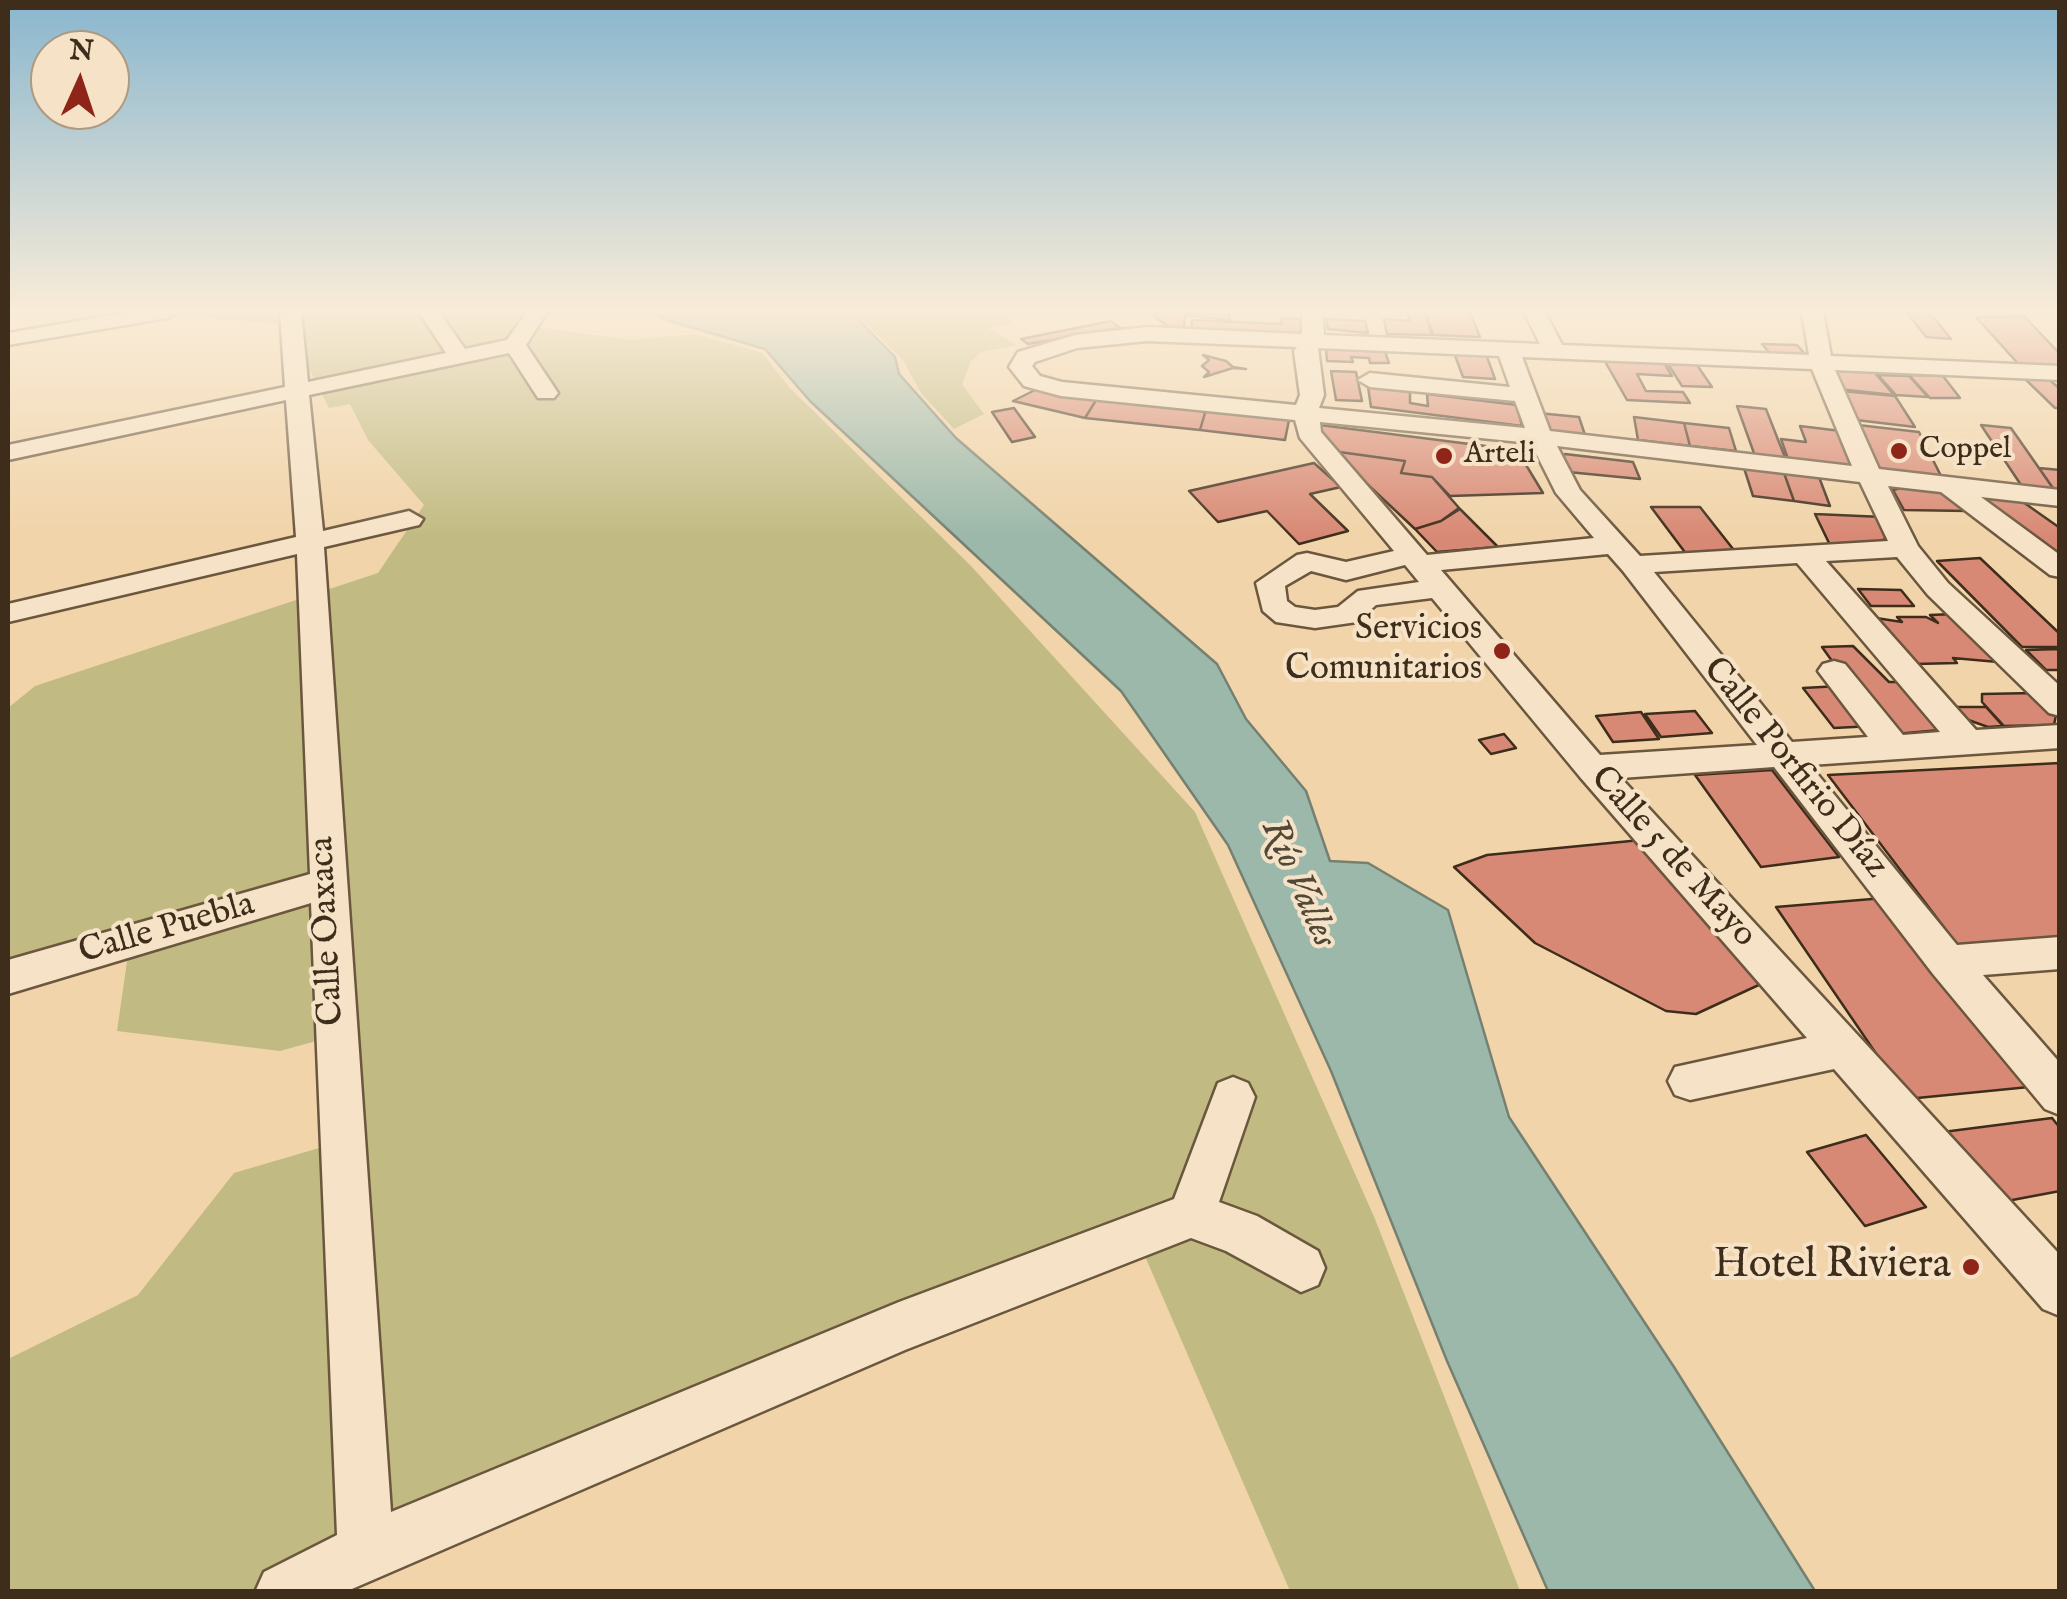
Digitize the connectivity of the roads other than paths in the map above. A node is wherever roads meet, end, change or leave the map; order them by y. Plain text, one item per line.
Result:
1 (299, 387) edge
2 (325, 387) edge
3 (542, 387) edge
4 (1050, 387) edge
5 (1311, 387) edge
6 (1438, 387) edge
7 (1522, 387) edge
8 (1831, 387) edge
9 (300, 392) junction
10 (546, 393) dead end
11 (1525, 395) junction
12 (1306, 411) junction
13 (1540, 437) junction
14 (8, 452) edge
15 (1869, 475) junction
16 (1949, 486) junction
17 (2060, 498) edge
18 (409, 519) dead end
19 (310, 541) junction
20 (1905, 548) junction
21 (1622, 555) junction
22 (1806, 555) junction
23 (1423, 569) junction
24 (2060, 570) edge
25 (8, 613) edge
26 (1834, 671) dead end
27 (2060, 704) edge
28 (2060, 736) edge
29 (1970, 744) junction
30 (1894, 748) junction
31 (1785, 753) junction
32 (1592, 768) junction
33 (326, 884) junction
34 (2060, 953) edge
35 (1947, 962) junction
36 (8, 977) edge
37 (1842, 1050) junction
38 (1690, 1081) dead end
39 (2060, 1095) edge
40 (1232, 1097) dead end
41 (1191, 1215) junction
42 (1301, 1268) dead end
43 (2060, 1292) edge
44 (366, 1552) junction
45 (284, 1592) edge

1 - 9 street, Calle Oaxaca
2 - 9 street
3 - 10 street
4 - 12 street
5 - 12 street
6 - 11 street
7 - 11 street, Calle Porfirio Díaz
8 - 15 street
9 - 14 street
9 - 19 street, Calle Oaxaca
11 - 13 street, Calle Porfirio Díaz
12 - 13 street
12 - 23 street, Calle 5 de Mayo
13 - 15 street
13 - 21 street, Calle Porfirio Díaz
15 - 16 street
15 - 20 street
16 - 17 street
16 - 24 street
18 - 19 street
19 - 25 street
19 - 33 street, Calle Oaxaca
20 - 22 street
20 - 27 street
21 - 22 street
21 - 23 street
21 - 31 street, Calle Porfirio Díaz
22 - 29 street
23 - 32 street, Calle 5 de Mayo
26 - 30 street
28 - 29 street
29 - 30 street
30 - 31 street
31 - 32 street
31 - 35 street, Calle Porfirio Díaz
32 - 37 street, Calle 5 de Mayo
33 - 36 street, Calle Puebla
33 - 44 street, Calle Oaxaca
34 - 35 street
35 - 39 street, Calle Porfirio Díaz
37 - 38 street
37 - 43 street, Calle 5 de Mayo
40 - 41 street
41 - 42 street
41 - 44 street
44 - 45 street

